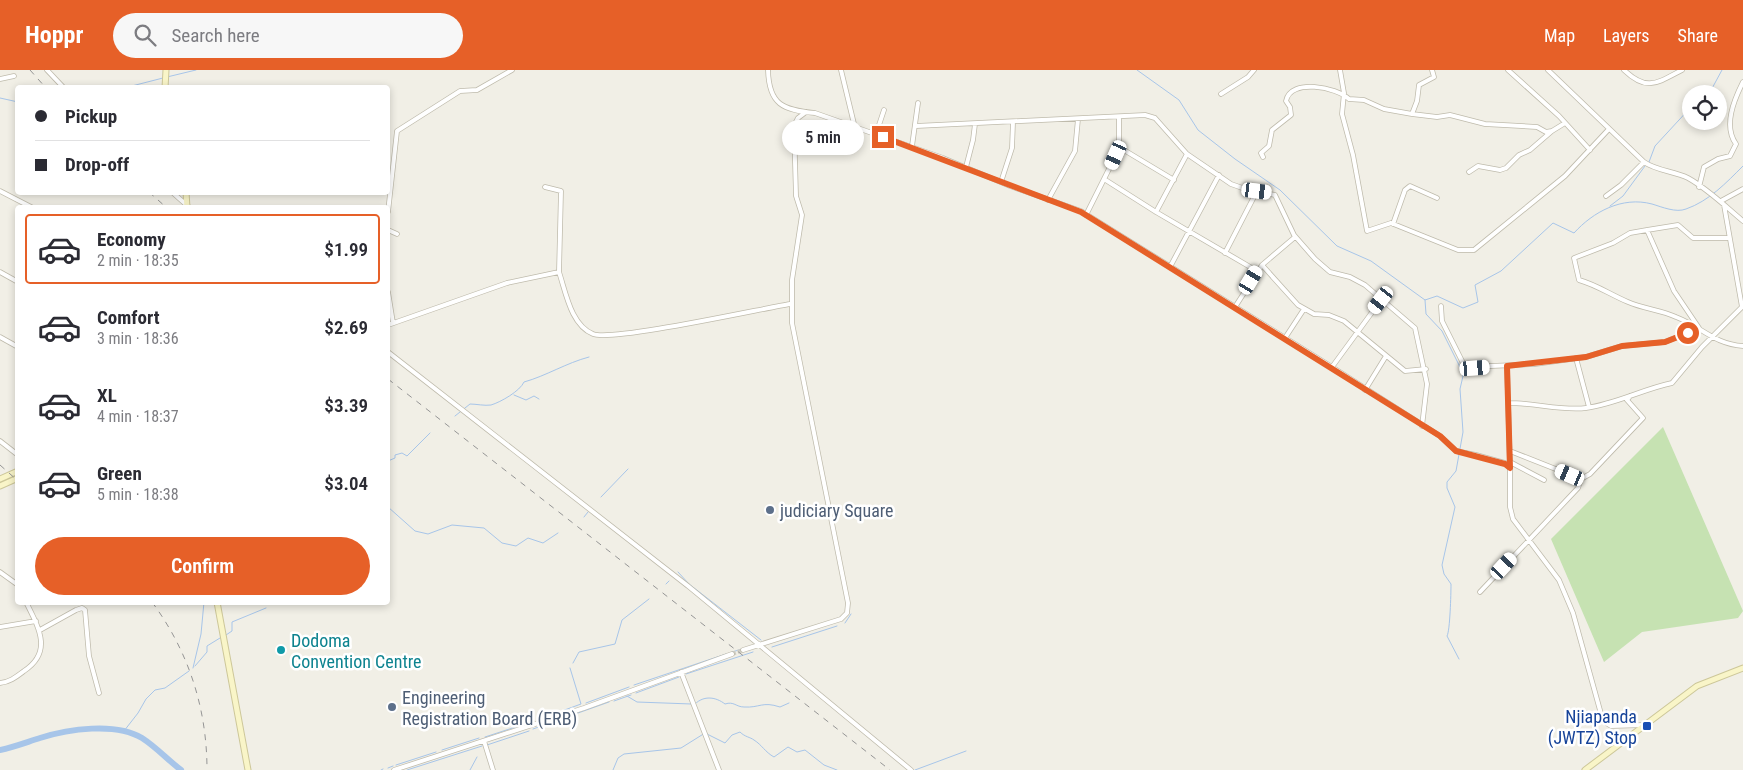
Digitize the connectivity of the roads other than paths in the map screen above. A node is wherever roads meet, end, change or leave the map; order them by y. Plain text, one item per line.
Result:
1 (46, 70) edge
2 (512, 70) edge
3 (768, 70) edge
4 (841, 70) edge
5 (1254, 70) edge
6 (1340, 70) edge
7 (1432, 70) edge
8 (1509, 70) edge
9 (1548, 70) edge
10 (1624, 70) edge
11 (1668, 70) edge
12 (1682, 70) edge
13 (166, 73) edge
14 (14, 76) dead end
15 (1668, 78) junction
16 (0, 79) edge
17 (1743, 82) edge
18 (61, 85) edge
19 (165, 85) edge
20 (1344, 93) junction
21 (1221, 94) dead end
22 (918, 103) dead end
23 (884, 110) dead end
24 (806, 112) junction
25 (1412, 114) junction
26 (1119, 117) junction
27 (1078, 119) junction
28 (1013, 122) junction
29 (1565, 123) junction
30 (975, 124) junction
31 (916, 126) junction
32 (855, 128) junction
33 (1609, 129) junction
34 (1552, 131) junction
35 (876, 134) junction
36 (912, 146) junction
37 (1119, 147) junction
38 (1590, 150) junction
39 (1187, 154) junction
40 (1263, 157) dead end
41 (1644, 162) junction
42 (966, 167) junction
43 (1469, 172) dead end
44 (1219, 175) junction
45 (1104, 179) junction
46 (1174, 180) junction
47 (1001, 182) junction
48 (1699, 186) junction
49 (545, 187) dead end
50 (1743, 189) edge
51 (0, 191) edge
52 (1257, 191) junction
53 (390, 194) edge
54 (175, 195) edge
55 (1606, 196) dead end
56 (1437, 198) dead end
57 (1048, 200) junction
58 (1721, 201) junction
59 (27, 205) edge
60 (186, 205) edge
61 (1724, 205) junction
62 (1156, 212) junction
63 (1086, 215) junction
64 (1743, 221) edge
65 (1393, 224) junction
66 (1647, 230) junction
67 (390, 231) edge
68 (1190, 232) junction
69 (397, 234) dead end
70 (1295, 237) junction
71 (1729, 238) junction
72 (1225, 253) junction
73 (1262, 264) junction
74 (1170, 267) junction
75 (1257, 271) junction
76 (0, 272) edge
77 (559, 272) junction
78 (15, 280) edge
79 (1381, 300) junction
80 (390, 304) edge
81 (790, 304) junction
82 (1440, 306) dead end
83 (1235, 307) junction
84 (1743, 307) edge
85 (1304, 309) junction
86 (393, 323) junction
87 (390, 324) edge
88 (1699, 328) junction
89 (1356, 332) junction
90 (1712, 337) junction
91 (0, 338) edge
92 (1285, 338) junction
93 (15, 346) edge
94 (1743, 346) edge
95 (390, 354) edge
96 (1386, 356) junction
97 (1576, 358) junction
98 (1507, 366) junction
99 (1332, 367) junction
100 (1426, 370) junction
101 (1365, 390) junction
102 (1630, 396) junction
103 (1509, 403) junction
104 (1588, 407) junction
105 (1422, 426) junction
106 (0, 441) edge
107 (1510, 451) junction
108 (15, 453) edge
109 (1510, 462) junction
110 (1510, 468) junction
111 (15, 472) edge
112 (0, 479) edge
113 (15, 479) edge
114 (1581, 479) junction
115 (1544, 480) dead end
116 (0, 486) edge
117 (1529, 540) junction
118 (0, 572) edge
119 (15, 583) edge
120 (1480, 592) dead end
121 (28, 605) edge
122 (218, 605) edge
123 (36, 621) junction
124 (0, 626) edge
125 (40, 630) junction
126 (759, 645) junction
127 (744, 650) tunnel mouth
128 (732, 654) tunnel mouth
129 (1743, 668) edge
130 (681, 672) junction
131 (0, 683) edge
132 (99, 693) dead end
133 (1646, 725) junction
134 (484, 741) junction
135 (248, 770) edge
136 (394, 770) edge
137 (493, 770) edge
138 (718, 770) edge
139 (911, 770) edge
140 (1585, 770) edge

1 - 18 street
2 - 53 street
3 - 24 street
4 - 32 street
5 - 21 street
6 - 20 street
7 - 25 street
8 - 29 street
9 - 33 street
10 - 15 street
11 - 15 street
12 - 15 street
13 - 19 main road
14 - 16 street
17 - 48 street
20 - 25 street
20 - 40 street
20 - 65 street
22 - 31 street
23 - 35 street
24 - 32 street
24 - 81 street
25 - 34 street
26 - 27 street
26 - 37 street
26 - 39 street
27 - 28 street
27 - 57 street
28 - 30 street
28 - 47 street
29 - 34 street
29 - 38 street
30 - 31 street
30 - 42 street
31 - 36 street
32 - 35 street
33 - 38 street
33 - 41 street
34 - 43 street
35 - 36 street
36 - 42 street
37 - 45 street
37 - 46 street
38 - 65 street
39 - 44 street
39 - 46 street
41 - 48 street
41 - 55 street
42 - 47 street
44 - 52 street
44 - 68 street
45 - 62 street
45 - 63 street
46 - 62 street
47 - 57 street
48 - 58 street
49 - 77 street
50 - 58 street
51 - 59 street
52 - 70 street
52 - 72 street
54 - 60 street
56 - 65 street
57 - 63 street
58 - 61 street
61 - 64 street
61 - 71 street
62 - 68 street
63 - 74 street
66 - 71 street
66 - 88 street
66 - 88 street
67 - 69 street
68 - 72 street
68 - 74 street
70 - 73 street
70 - 79 street
71 - 84 street
72 - 75 street
73 - 75 street
73 - 85 street
74 - 83 street
75 - 83 street
76 - 78 street
77 - 81 street
77 - 86 street
79 - 89 street
79 - 100 street
80 - 86 street
81 - 126 street
82 - 98 street
83 - 92 street
84 - 90 street
85 - 89 street
85 - 92 street
86 - 87 street
88 - 90 street
88 - 97 street
89 - 96 street
89 - 99 street
90 - 94 street
90 - 102 street
91 - 93 street
92 - 99 street
95 - 126 street
96 - 100 street
96 - 101 street
97 - 98 street
97 - 104 street
98 - 103 street
99 - 101 street
100 - 105 street
101 - 105 street
102 - 104 street
102 - 114 street
103 - 104 street
103 - 107 street
105 - 110 street
106 - 108 street
107 - 109 street
107 - 114 street
109 - 110 street
109 - 115 street
110 - 117 street
111 - 112 main road
113 - 116 main road
114 - 117 street
117 - 120 street
117 - 133 street
118 - 119 street
121 - 123 street
122 - 135 main road
123 - 124 street
123 - 125 street
125 - 131 street
125 - 132 street
126 - 127 street
126 - 139 street
128 - 130 street
129 - 133 main road
130 - 134 street
130 - 138 street
133 - 140 main road
134 - 136 street
134 - 137 street

